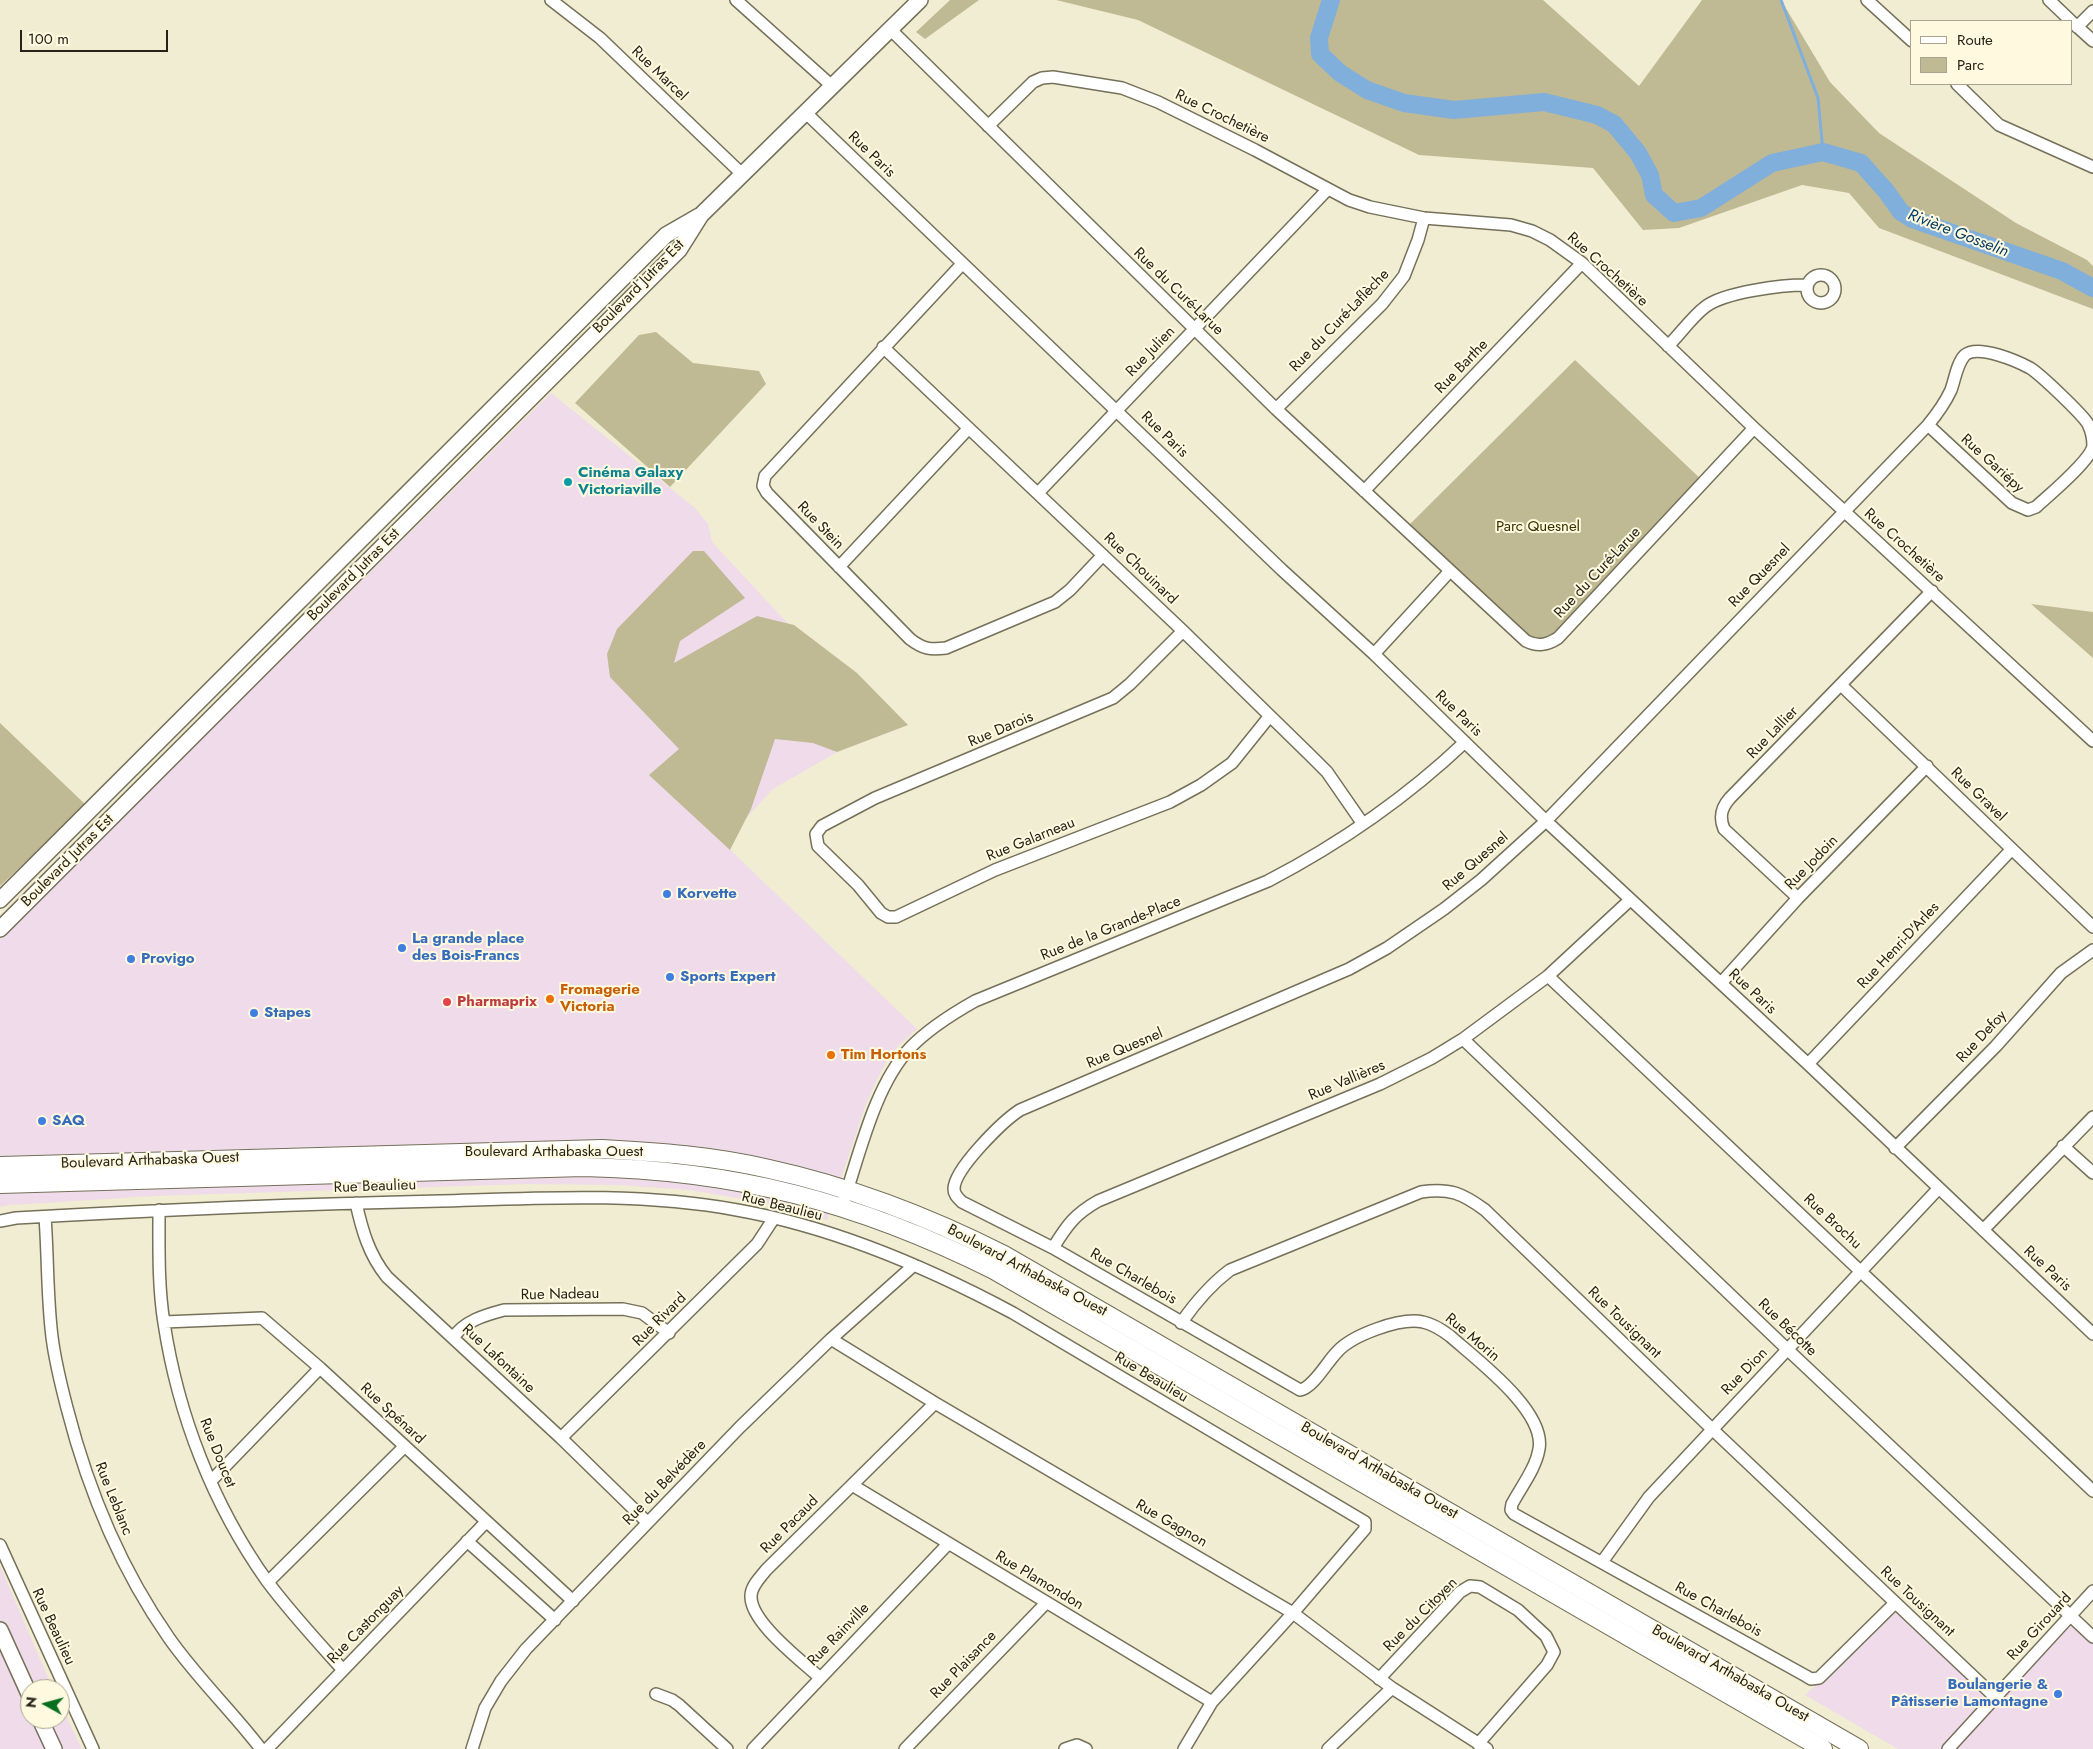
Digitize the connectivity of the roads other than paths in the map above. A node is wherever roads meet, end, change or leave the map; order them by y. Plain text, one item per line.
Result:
1 (551, 0) edge
2 (736, 0) edge
3 (920, 0) edge
4 (1868, 0) edge
5 (2049, 0) edge
6 (2093, 11) edge
7 (2071, 20) edge
8 (2074, 23) edge
9 (890, 29) junction
10 (1910, 38) edge
11 (2093, 41) edge
12 (1958, 85) edge
13 (832, 86) junction
14 (805, 112) junction
15 (988, 126) junction
16 (2093, 167) edge
17 (742, 174) junction
18 (1328, 189) junction
19 (700, 215) junction
20 (1424, 218) junction
21 (1582, 263) junction
22 (962, 264) junction
23 (1806, 285) dead end
24 (1194, 329) junction
25 (1668, 346) junction
26 (883, 347) junction
27 (1276, 409) junction
28 (1117, 410) junction
29 (1928, 425) junction
30 (1754, 428) junction
31 (968, 429) junction
32 (1364, 491) junction
33 (1038, 493) junction
34 (1843, 511) junction
35 (1102, 555) junction
36 (839, 567) junction
37 (1450, 571) junction
38 (1932, 591) junction
39 (1183, 631) junction
40 (1374, 654) junction
41 (1841, 685) junction
42 (1269, 717) junction
43 (1465, 742) junction
44 (2093, 742) edge
45 (1927, 766) junction
46 (1546, 820) junction
47 (1363, 824) junction
48 (816, 834) joint
49 (2012, 849) junction
50 (1798, 898) junction
51 (0, 900) edge
52 (1630, 900) junction
53 (2093, 927) edge
54 (0, 929) edge
55 (2093, 950) edge
56 (1548, 976) junction
57 (1721, 983) junction
58 (1463, 1039) junction
59 (1808, 1064) junction
60 (2093, 1117) edge
61 (2063, 1146) junction
62 (1895, 1148) junction
63 (0, 1166) edge
64 (2093, 1173) edge
65 (0, 1184) edge
66 (1939, 1188) junction
67 (954, 1189) joint
68 (845, 1198) junction
69 (356, 1203) junction
70 (159, 1210) junction
71 (45, 1217) junction
72 (774, 1218) junction
73 (0, 1221) edge
74 (1983, 1230) junction
75 (1053, 1248) junction
76 (914, 1265) junction
77 (1861, 1270) junction
78 (164, 1322) junction
79 (1181, 1323) junction
80 (670, 1332) junction
81 (2093, 1334) edge
82 (454, 1338) junction
83 (831, 1340) junction
84 (1788, 1350) junction
85 (320, 1368) junction
86 (1300, 1390) joint
87 (935, 1403) junction
88 (1712, 1429) junction
89 (561, 1438) junction
90 (405, 1446) junction
91 (211, 1481) junction
92 (852, 1485) junction
93 (2093, 1491) edge
94 (1511, 1510) joint
95 (486, 1522) junction
96 (647, 1522) junction
97 (467, 1542) junction
98 (948, 1544) junction
99 (0, 1545) edge
100 (1602, 1562) junction
101 (268, 1582) junction
102 (2093, 1592) edge
103 (573, 1601) junction
104 (1046, 1602) junction
105 (1895, 1603) junction
106 (1293, 1613) junction
107 (2070, 1616) junction
108 (555, 1620) junction
109 (0, 1631) edge
110 (2093, 1637) edge
111 (343, 1670) junction
112 (819, 1677) junction
113 (22, 1679) edge
114 (1379, 1679) junction
115 (1392, 1688) junction
116 (656, 1694) dead end
117 (1994, 1696) junction
118 (1212, 1702) junction
119 (45, 1729) edge
120 (1482, 1746) edge
121 (54, 1749) edge
122 (93, 1749) edge
123 (261, 1749) edge
124 (267, 1749) edge
125 (472, 1749) edge
126 (728, 1749) edge
127 (753, 1749) edge
128 (905, 1749) edge
129 (1065, 1749) edge
130 (1086, 1749) edge
131 (1184, 1749) edge
132 (1328, 1749) edge
133 (1822, 1749) edge
134 (1859, 1749) edge
135 (1948, 1749) edge

1 - 17 street, Rue Marcel
2 - 13 street
3 - 9 main road, Boulevard Jutras Est
4 - 10 street
5 - 7 street
6 - 8 street
8 - 11 street
9 - 13 main road, Boulevard Jutras Est
9 - 15 street, Rue du Curé-Larue
12 - 16 street
13 - 14 main road, Boulevard Jutras Est
14 - 17 main road, Boulevard Jutras Est
14 - 22 street, Rue Paris
15 - 18 street, Rue Crochetière
15 - 24 street, Rue du Curé-Larue
17 - 19 main road, Boulevard Jutras Est
18 - 20 street, Rue Crochetière
18 - 24 street, Rue Julien
19 - 51 main road, Boulevard Jutras Est
19 - 54 main road, Boulevard Jutras Est
20 - 21 street, Rue Crochetière
20 - 27 street, Rue du Curé-Laflèche
21 - 25 street, Rue Crochetière
21 - 32 street, Rue Barthe
22 - 26 street, Rue Stein
22 - 28 street, Rue Paris
23 - 25 street
24 - 27 street, Rue du Curé-Larue
24 - 28 street, Rue Julien
25 - 30 street, Rue Crochetière
26 - 31 street, Rue Chouinard
26 - 36 street, Rue Stein
27 - 32 street, Rue du Curé-Larue
28 - 33 street, Rue Julien
28 - 40 street, Rue Paris
29 - 29 street, Rue Gariépy
29 - 34 street, Rue Quesnel
30 - 34 street, Rue Crochetière
30 - 37 street, Rue du Curé-Larue
31 - 33 street, Rue Chouinard
31 - 36 street
32 - 37 street, Rue du Curé-Larue
33 - 35 street, Rue Chouinard
34 - 38 street, Rue Crochetière
34 - 46 street, Rue Quesnel
35 - 36 street, Rue Stein
35 - 39 street, Rue Chouinard
37 - 40 street
38 - 41 street, Rue Lallier
38 - 44 street, Rue Crochetière
39 - 42 street, Rue Chouinard
39 - 48 street, Rue Darois
40 - 43 street, Rue Paris
41 - 45 street, Rue Gravel
41 - 50 street, Rue Lallier
42 - 47 street, Rue Chouinard
42 - 48 street, Rue Galarneau
43 - 46 street, Rue Paris
43 - 47 street, Rue de la Grande-Place
45 - 49 street, Rue Gravel
45 - 50 street, Rue Jodoin
46 - 52 street, Rue Paris
46 - 67 street, Rue Quesnel
47 - 68 street, Rue de la Grande-Place
49 - 53 street, Rue Gravel
49 - 59 street, Rue Henri-D'Arles
50 - 57 street, Rue Jodoin
52 - 56 street, Rue Vallières
52 - 57 street, Rue Paris
55 - 62 street, Rue Defoy
56 - 58 street, Rue Vallières
56 - 77 street, Rue Brochu
57 - 59 street, Rue Paris
58 - 75 street, Rue Vallières
58 - 84 street, Rue Bécotte
59 - 62 street, Rue Paris
60 - 61 street
61 - 64 street
61 - 74 street
62 - 66 street, Rue Paris
63 - 68 main road, Boulevard Arthabaska Ouest
65 - 68 main road, Boulevard Arthabaska Ouest
66 - 74 street, Rue Paris
66 - 77 street, Rue Dion
67 - 75 street, Rue Charlebois
68 - 133 main road, Boulevard Arthabaska Ouest
68 - 134 main road, Boulevard Arthabaska Ouest
69 - 70 street, Rue Beaulieu
69 - 72 street, Rue Beaulieu
69 - 82 street, Rue Lafontaine
70 - 71 street, Rue Beaulieu
70 - 78 street, Rue Doucet
71 - 73 street, Rue Beaulieu
71 - 123 street, Rue Leblanc
72 - 76 street, Rue Beaulieu
72 - 80 street, Rue Rivard
74 - 81 street, Rue Paris
75 - 79 street, Rue Charlebois
76 - 83 street, Rue du Belvédère
76 - 106 street, Rue Beaulieu
77 - 84 street, Rue Dion
77 - 93 street, Rue Brochu
78 - 85 street, Rue Spénard
78 - 91 street, Rue Doucet
79 - 86 street, Rue Charlebois
79 - 88 street, Rue Tousignant
80 - 82 street, Rue Nadeau
80 - 89 street, Rue Rivard
82 - 89 street, Rue Lafontaine
83 - 87 street, Rue Gagnon
83 - 96 street, Rue du Belvédère
84 - 88 street, Rue Dion
84 - 107 street, Rue Bécotte
85 - 90 street, Rue Spénard
85 - 91 street
86 - 94 street, Rue Morin
87 - 92 street, Rue Pacaud
87 - 106 street, Rue Gagnon
88 - 100 street, Rue Dion
88 - 105 street, Rue Tousignant
89 - 96 street, Rue Lafontaine
90 - 95 street, Rue Spénard
90 - 101 street
91 - 101 street, Rue Doucet
92 - 98 street, Rue Plamondon
92 - 112 street, Rue Pacaud
94 - 100 street, Rue Charlebois
95 - 97 street, Rue Castonguay
95 - 103 street, Rue Spénard
96 - 103 street, Rue du Belvédère
97 - 108 street
97 - 111 street, Rue Castonguay
98 - 104 street, Rue Plamondon
98 - 112 street, Rue Rainville
99 - 122 street, Rue Beaulieu
100 - 105 street, Rue Charlebois
101 - 111 street, Rue Doucet
102 - 107 street, Rue Girouard
103 - 108 street, Rue du Belvédère
104 - 118 street, Rue Plamondon
104 - 128 street, Rue Plaisance
105 - 117 street, Rue Tousignant
106 - 114 street, Rue Gagnon
106 - 118 street
107 - 110 street, Rue Bécotte
107 - 117 street, Rue Girouard
108 - 125 street, Rue du Belvédère
109 - 113 main road
111 - 124 street, Rue Castonguay
112 - 127 street, Rue Rainville
114 - 115 street, Rue Gagnon
114 - 120 street, Rue du Citoyen
115 - 120 street, Rue Gagnon
115 - 132 street
116 - 126 street
117 - 135 street, Rue Girouard
118 - 131 street
119 - 121 main road
129 - 130 street

